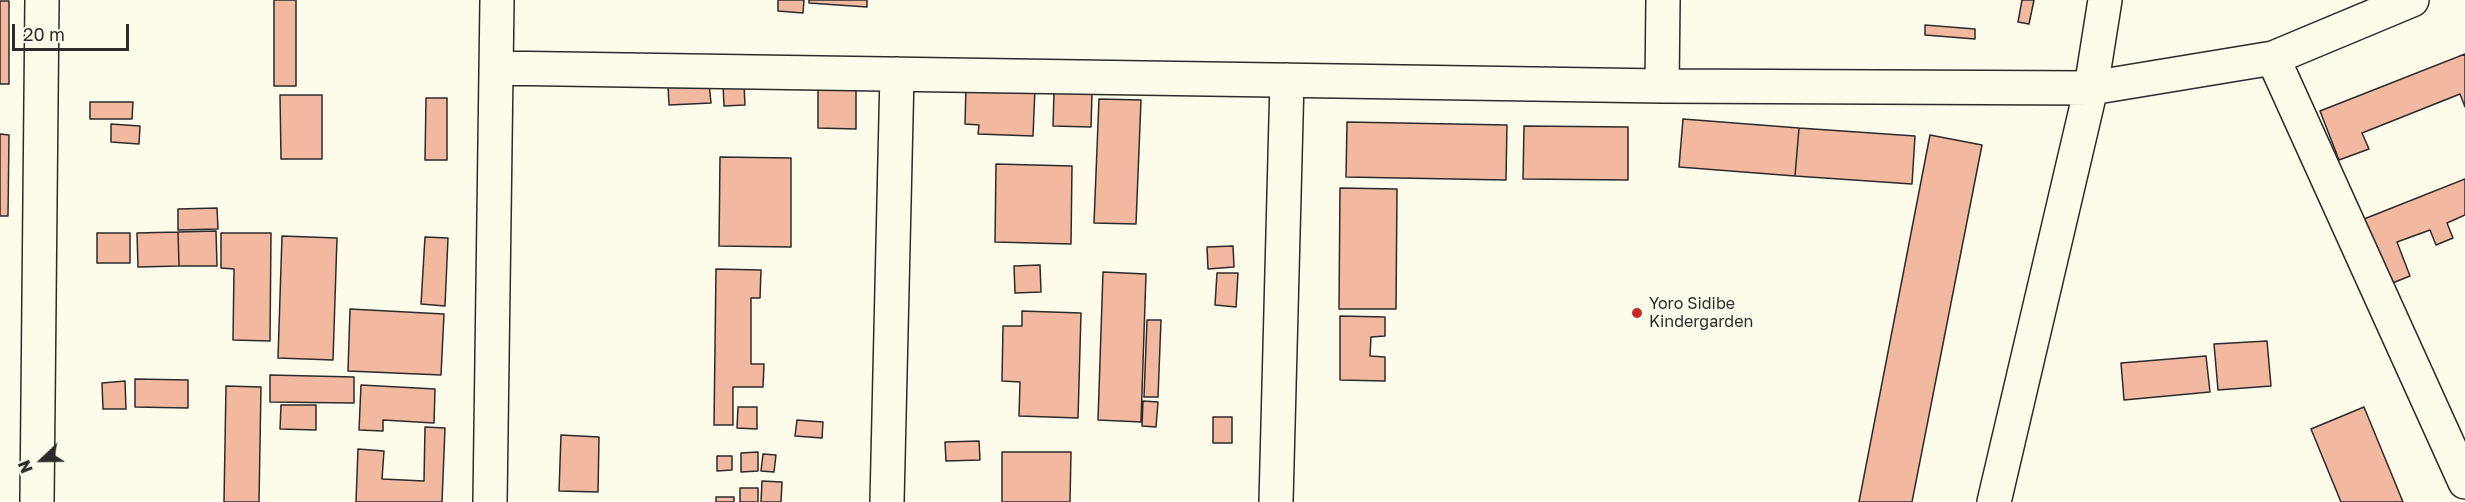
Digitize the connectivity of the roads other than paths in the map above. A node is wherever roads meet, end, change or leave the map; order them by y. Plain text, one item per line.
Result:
1 (42, 0) edge
2 (497, 0) edge
3 (1663, 0) edge
4 (2105, 0) edge
5 (2412, 0) edge
6 (2273, 58) junction
7 (496, 68) junction
8 (897, 74) junction
9 (1287, 80) junction
10 (1662, 86) junction
11 (2091, 88) junction
12 (2465, 482) edge
13 (37, 502) edge
14 (490, 502) edge
15 (888, 502) edge
16 (1276, 502) edge
17 (1994, 502) edge

1 - 13 street
2 - 7 street
3 - 10 street
4 - 11 street
5 - 6 street
6 - 11 street
6 - 12 street
7 - 8 street
7 - 14 street
8 - 9 street
8 - 15 street
9 - 10 street
9 - 16 street
10 - 11 street
11 - 17 street

